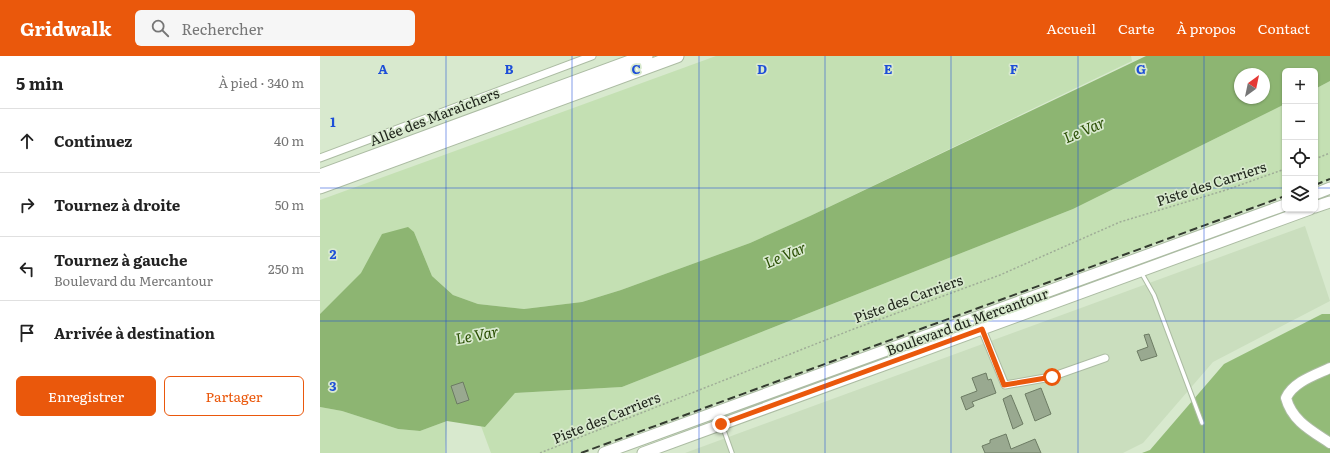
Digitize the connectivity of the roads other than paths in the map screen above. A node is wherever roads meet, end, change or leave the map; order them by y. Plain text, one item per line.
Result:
1 (592, 56) edge
2 (646, 56) edge
3 (677, 56) edge
4 (320, 158) edge
5 (320, 176) edge
6 (320, 187) edge
7 (1330, 188) edge
8 (1318, 193) edge
9 (1330, 202) edge
10 (1282, 206) edge
11 (1318, 206) edge
12 (1302, 212) edge
13 (1140, 271) junction
14 (982, 329) junction
15 (1105, 358) dead end
16 (1330, 368) edge
17 (1202, 423) dead end
18 (721, 424) junction
19 (1330, 443) edge
20 (604, 453) edge
21 (643, 453) edge
22 (732, 453) edge

1 - 4 street, Allée des Maraîchers
2 - 5 highway
3 - 6 highway
7 - 8 main road
9 - 11 main road
10 - 20 main road, Boulevard du Mercantour
12 - 13 main road, Boulevard du Mercantour
13 - 14 main road, Boulevard du Mercantour
13 - 17 lane
14 - 15 street
14 - 18 main road, Boulevard du Mercantour
16 - 19 street
18 - 21 main road, Boulevard du Mercantour
18 - 22 lane

